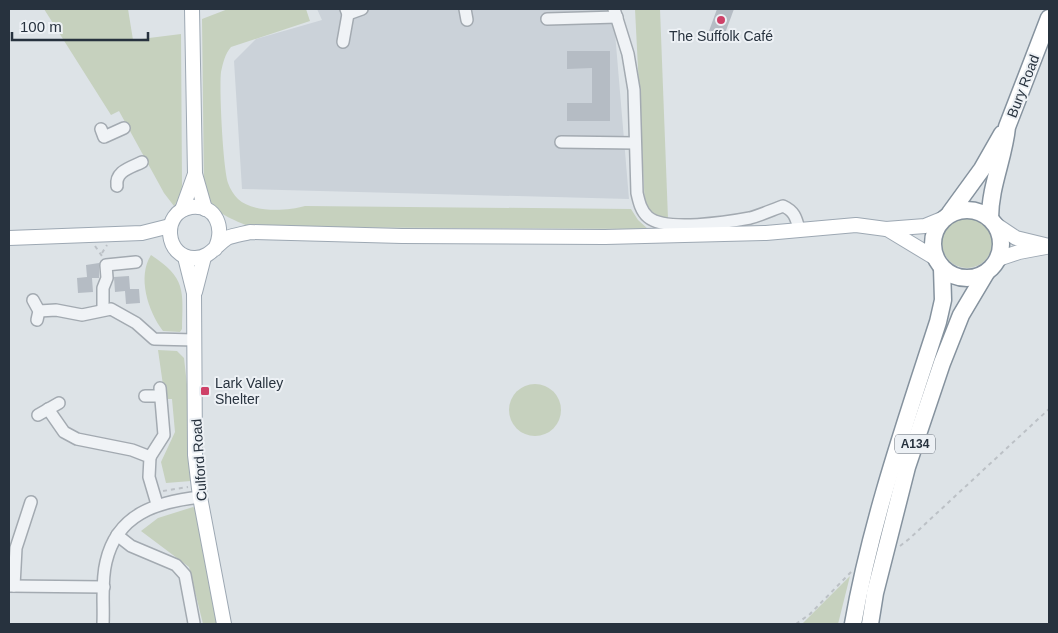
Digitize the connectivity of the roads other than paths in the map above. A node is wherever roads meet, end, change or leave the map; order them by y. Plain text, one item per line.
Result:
1 (193, 9) edge
2 (362, 9) edge
3 (347, 11) edge
4 (616, 13) edge
5 (1049, 18) edge
6 (547, 20) dead end
7 (343, 42) dead end
8 (1007, 126) junction
9 (124, 128) dead end
10 (101, 129) dead end
11 (561, 142) dead end
12 (635, 143) junction
13 (142, 162) dead end
14 (195, 174) junction
15 (117, 186) dead end
16 (205, 209) junction
17 (182, 210) junction
18 (946, 216) junction
19 (218, 221) junction
20 (992, 221) junction
21 (170, 226) junction
22 (799, 229) junction
23 (886, 229) junction
24 (250, 232) junction
25 (142, 233) junction
26 (9, 238) edge
27 (173, 246) junction
28 (1049, 246) edge
29 (210, 253) junction
30 (185, 256) junction
31 (998, 259) junction
32 (136, 262) dead end
33 (939, 263) junction
34 (986, 273) junction
35 (194, 293) junction
36 (103, 309) junction
37 (37, 310) dead end
38 (195, 340) junction
39 (145, 396) dead end
40 (58, 403) dead end
41 (150, 456) junction
42 (200, 497) junction
43 (157, 504) junction
44 (31, 509) dead end
45 (117, 535) junction
46 (11, 586) edge
47 (104, 586) junction
48 (194, 623) edge
49 (103, 624) edge
50 (224, 624) edge
51 (853, 624) edge
52 (870, 624) edge

1 - 14 main road
2 - 3 street
3 - 7 street
4 - 6 street
4 - 12 street
5 - 8 highway, Bury Road
8 - 18 highway, Bury Road
8 - 20 highway, Bury Road
9 - 10 street
11 - 12 street
12 - 22 street
13 - 15 street
14 - 16 main road
14 - 17 main road
16 - 17 main road
16 - 19 main road
17 - 21 main road
18 - 20 highway
18 - 23 main road
18 - 33 highway
19 - 24 main road
19 - 29 main road
20 - 28 main road
20 - 31 highway
21 - 25 main road
21 - 27 main road
22 - 23 main road
22 - 24 main road
23 - 33 main road
24 - 29 main road
25 - 26 main road
25 - 27 main road
27 - 30 main road
28 - 31 main road
29 - 30 main road
29 - 35 main road, Culford Road
30 - 35 main road, Culford Road
31 - 34 highway
32 - 36 street
33 - 34 highway
33 - 51 highway, A134
34 - 52 highway, A134
35 - 38 main road, Culford Road
36 - 37 street
36 - 38 street
38 - 42 main road, Culford Road
39 - 41 street
40 - 41 street
41 - 43 street
42 - 43 street
42 - 50 main road, Culford Road
43 - 45 street
44 - 46 street
45 - 47 street
45 - 48 street
46 - 47 street
47 - 49 street

